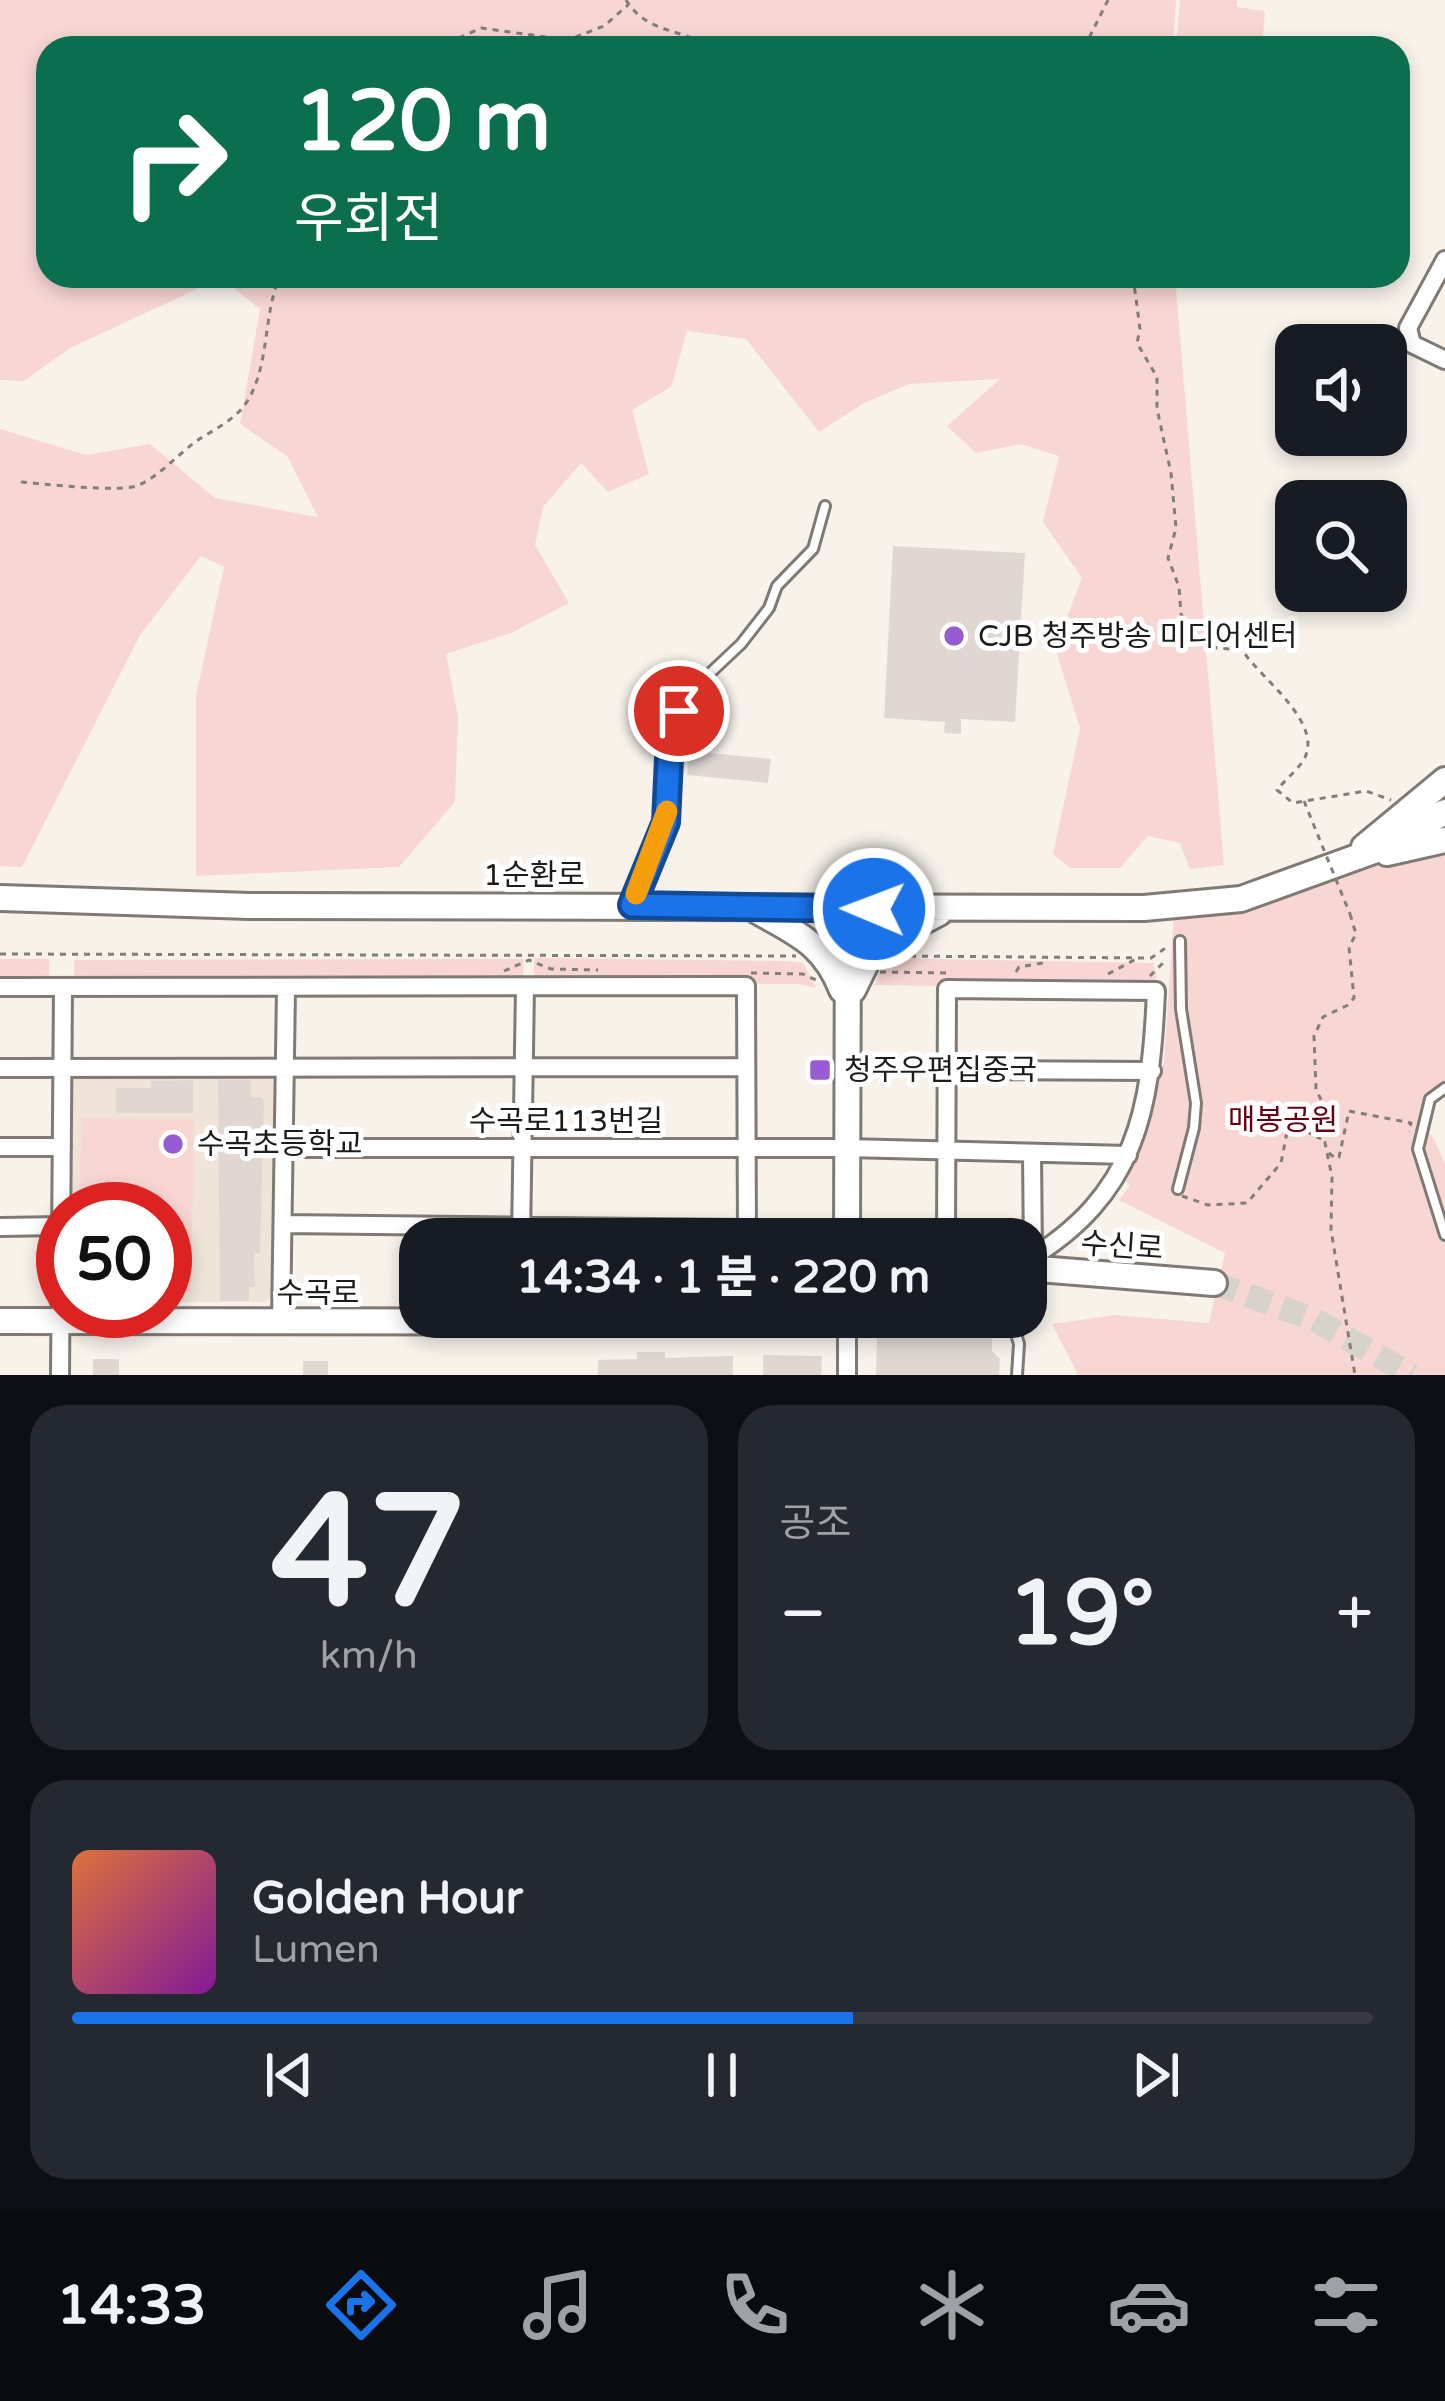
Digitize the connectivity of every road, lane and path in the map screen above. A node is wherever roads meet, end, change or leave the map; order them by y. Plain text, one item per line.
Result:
1 (1108, 0) edge
2 (627, 2) edge
3 (463, 36) edge
4 (539, 36) edge
5 (578, 36) edge
6 (678, 36) edge
7 (1090, 36) edge
8 (1445, 260) edge
9 (275, 288) edge
10 (1134, 288) edge
11 (1445, 360) edge
12 (21, 482) dead end
13 (825, 506) dead end
14 (1445, 780) edge
15 (1304, 801) junction
16 (1407, 809) junction
17 (1445, 812) edge
18 (1445, 840) edge
19 (1349, 861) junction
20 (0, 898) edge
21 (632, 905) junction
22 (751, 908) junction
23 (848, 909) junction
24 (947, 909) junction
25 (1177, 942) joint
26 (0, 954) edge
27 (362, 956) junction
28 (898, 956) dead end
29 (816, 957) dead end
30 (1047, 958) junction
31 (1138, 958) junction
32 (1166, 960) dead end
33 (551, 969) dead end
34 (506, 970) dead end
35 (362, 971) dead end
36 (803, 974) dead end
37 (1015, 974) dead end
38 (1107, 976) dead end
39 (1153, 984) junction
40 (825, 985) dead end
41 (0, 987) edge
42 (525, 987) junction
43 (63, 988) junction
44 (286, 988) junction
45 (848, 1004) junction
46 (285, 1066) junction
47 (0, 1067) edge
48 (746, 1067) junction
49 (64, 1068) junction
50 (524, 1069) junction
51 (947, 1070) junction
52 (1152, 1071) junction
53 (1445, 1088) edge
54 (1420, 1134) junction
55 (1324, 1143) junction
56 (0, 1147) edge
57 (62, 1147) junction
58 (285, 1148) junction
59 (523, 1148) junction
60 (747, 1148) junction
61 (847, 1148) junction
62 (947, 1150) junction
63 (1032, 1153) junction
64 (1128, 1154) junction
65 (62, 1182) edge
66 (1178, 1189) joint
67 (521, 1218) edge
68 (747, 1218) edge
69 (847, 1218) edge
70 (946, 1218) edge
71 (1030, 1218) edge
72 (283, 1224) junction
73 (36, 1226) edge
74 (399, 1226) edge
75 (0, 1227) edge
76 (1445, 1235) edge
77 (1047, 1245) edge
78 (1047, 1264) edge
79 (1214, 1283) tunnel mouth
80 (0, 1321) edge
81 (36, 1322) edge
82 (399, 1322) edge
83 (192, 1323) edge
84 (281, 1323) junction
85 (61, 1338) edge
86 (848, 1338) edge
87 (1017, 1338) edge
88 (60, 1375) edge
89 (848, 1375) edge
90 (1017, 1375) edge
91 (1355, 1375) edge

1 - 7 path
2 - 5 path
2 - 6 path
3 - 4 path
8 - 11 street
9 - 12 path
10 - 15 path
13 - 21 lane
14 - 16 main road, 1순환로
15 - 16 path
15 - 55 path, bridge
16 - 19 main road, 1순환로
17 - 19 main road, 1순환로
18 - 19 main road
19 - 24 main road, 1순환로
20 - 21 main road, 1순환로
21 - 22 main road, 1순환로
22 - 23 main road, 1순환로
22 - 45 main road
23 - 24 main road, 1순환로
23 - 45 main road
24 - 45 main road
25 - 31 path
25 - 66 lane
26 - 27 path
27 - 29 path
27 - 35 path
28 - 30 path
30 - 31 path
30 - 37 path
31 - 38 path
32 - 39 path
33 - 34 path
36 - 40 path
39 - 51 street
39 - 52 street
41 - 43 street
42 - 44 street
42 - 48 street
42 - 50 street
43 - 44 street
43 - 49 street
44 - 46 street
45 - 61 main road
46 - 49 street
46 - 50 street
46 - 58 street
47 - 49 street
48 - 50 street
48 - 60 street
49 - 57 street
50 - 59 street
51 - 52 street
51 - 62 street
52 - 64 street
53 - 54 lane
54 - 55 path
54 - 76 lane
55 - 66 path
55 - 91 path
56 - 57 street
57 - 65 street
58 - 59 street, 수곡로113번길
58 - 72 street
59 - 60 street, 수곡로113번길
59 - 67 street
60 - 61 street, 수곡로113번길
60 - 68 street
61 - 62 street, 수곡로113번길
61 - 69 main road
62 - 63 street, 수곡로113번길
62 - 70 street
63 - 64 street, 수곡로113번길
63 - 71 street
64 - 77 street
72 - 74 street
72 - 84 street
73 - 75 street
78 - 79 main road, 수신로
80 - 81 main road, 수곡로
82 - 84 main road, 수곡로
83 - 84 main road, 수곡로
85 - 88 street
86 - 89 street
87 - 90 lane

